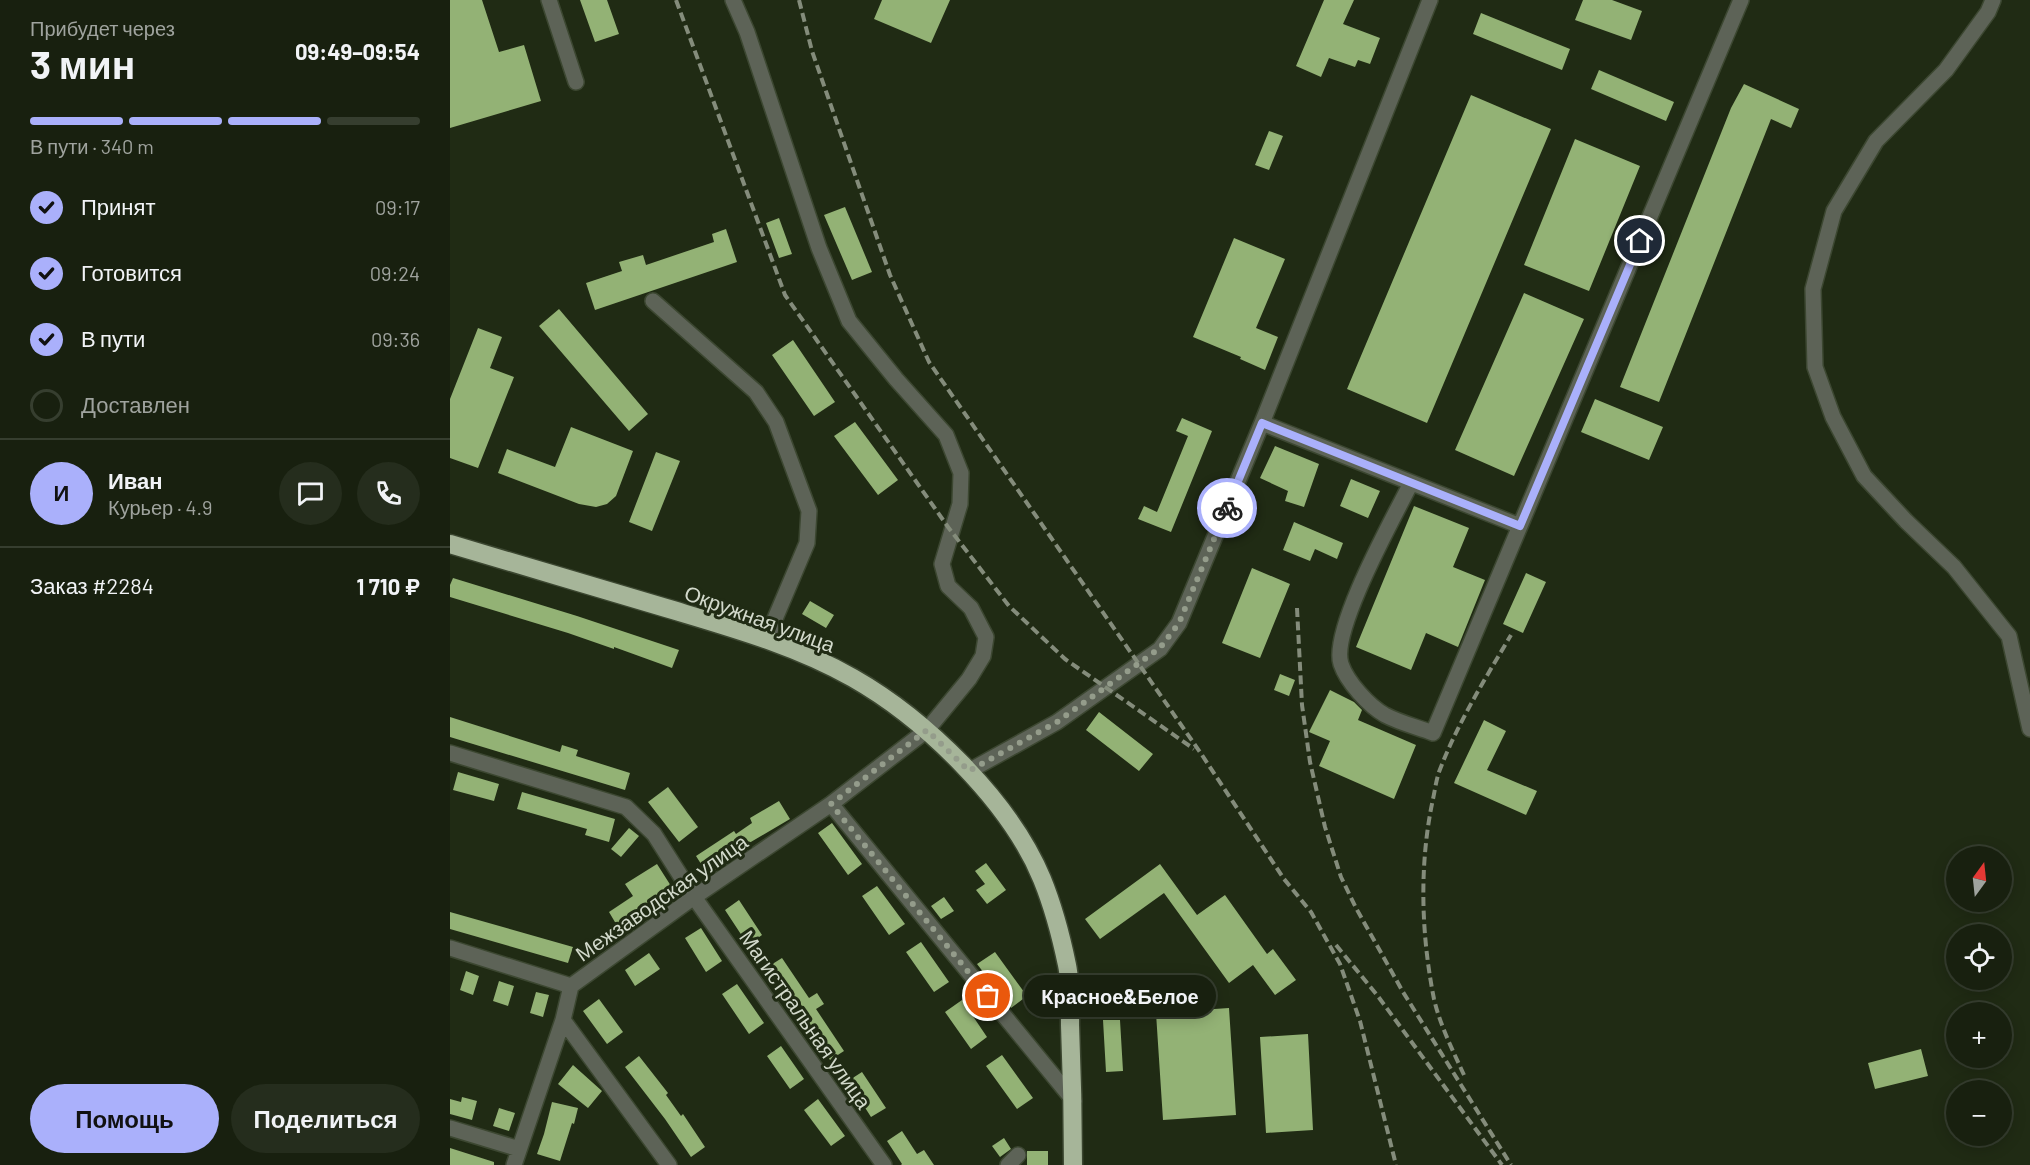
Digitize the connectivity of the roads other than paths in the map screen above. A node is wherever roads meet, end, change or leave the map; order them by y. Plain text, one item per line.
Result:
1 (549, 0) edge
2 (733, 0) edge
3 (1430, 0) edge
4 (1741, 0) edge
5 (1993, 0) edge
6 (576, 82) dead end
7 (653, 301) dead end
8 (1262, 423) junction
9 (1411, 483) junction
10 (1520, 526) junction
11 (450, 544) edge
12 (766, 640) junction
13 (2030, 729) edge
14 (927, 730) junction
15 (450, 753) edge
16 (969, 771) junction
17 (831, 804) junction
18 (694, 897) junction
19 (450, 948) edge
20 (571, 986) junction
21 (563, 1020) junction
22 (1074, 1101) junction
23 (450, 1128) edge
24 (519, 1149) junction
25 (514, 1165) edge
26 (669, 1165) edge
27 (884, 1165) edge
28 (1073, 1165) edge

1 - 6 street
2 - 14 street, Межзаводская улица
3 - 8 street
4 - 10 street
5 - 13 street
7 - 12 street
8 - 9 street
8 - 16 street
9 - 10 street
9 - 10 street
11 - 12 highway, Окружная улица
12 - 14 highway, Окружная улица
14 - 16 highway, Окружная улица
14 - 17 street, Межзаводская улица
15 - 18 street, Магистральная улица
16 - 22 highway, Окружная улица
17 - 18 street, Межзаводская улица
17 - 22 street
18 - 20 street, Межзаводская улица
18 - 27 street, Магистральная улица
19 - 20 street
20 - 21 street, Межзаводская улица
21 - 24 street, Межзаводская улица
21 - 26 street
22 - 28 highway, Окружная улица
23 - 24 street
24 - 25 street, Межзаводская улица

